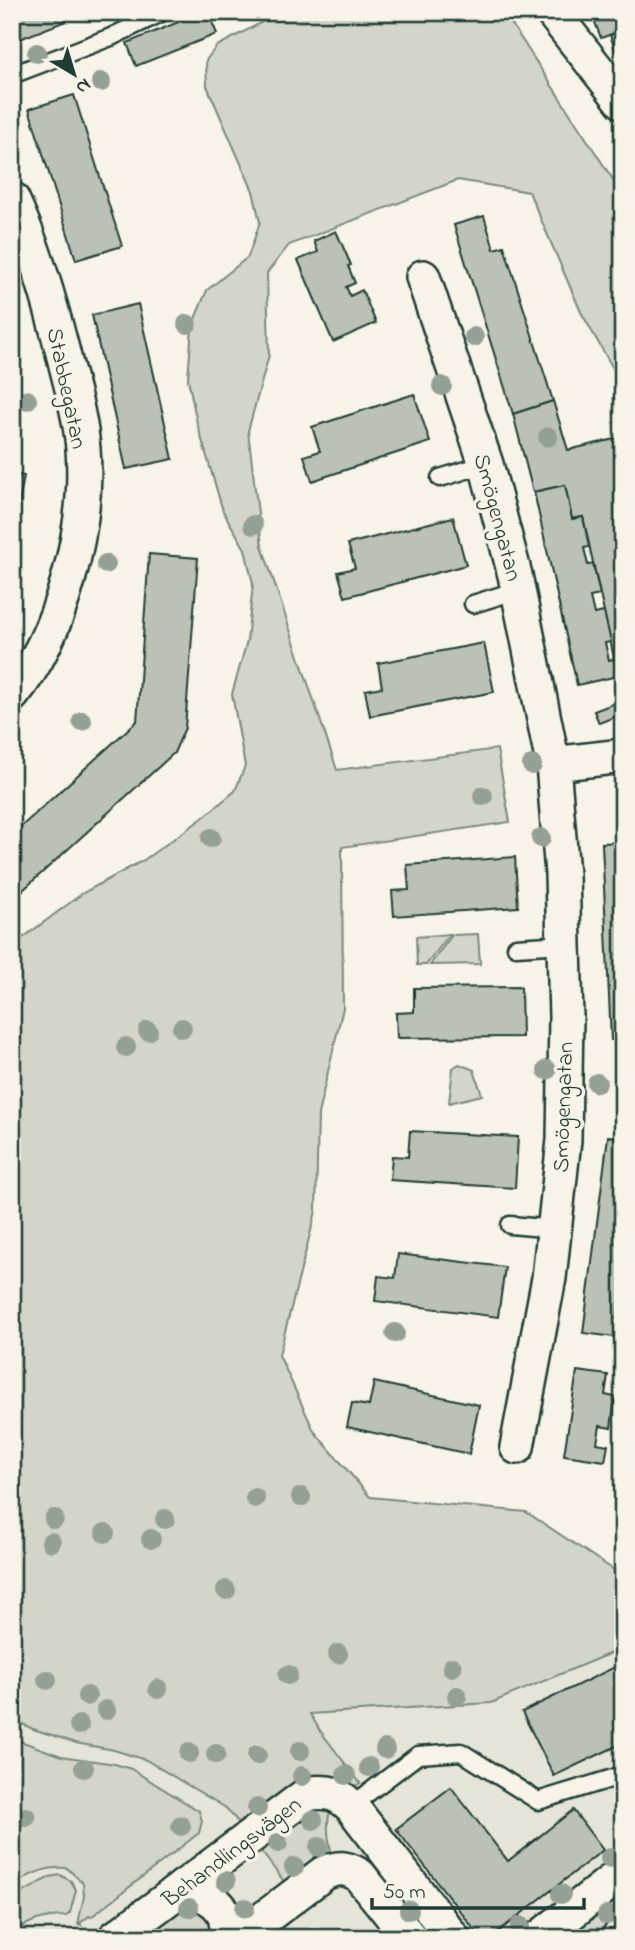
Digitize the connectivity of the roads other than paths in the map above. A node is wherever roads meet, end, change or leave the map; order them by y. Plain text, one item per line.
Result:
1 (163, 12) edge
2 (552, 12) edge
3 (12, 75) edge
4 (623, 102) edge
5 (12, 199) edge
6 (423, 276) dead end
7 (486, 464) junction
8 (440, 478) dead end
9 (519, 590) junction
10 (473, 604) dead end
11 (12, 695) edge
12 (623, 755) edge
13 (553, 764) junction
14 (564, 944) junction
15 (516, 947) dead end
16 (510, 1225) dead end
17 (555, 1229) junction
18 (517, 1447) dead end
19 (623, 1775) edge
20 (351, 1806) junction
21 (345, 1868) junction
22 (623, 1872) edge
23 (183, 1887) junction
24 (623, 1934) edge
25 (115, 1938) edge
26 (226, 1938) edge
27 (237, 1938) edge
28 (410, 1938) edge
29 (453, 1938) edge
30 (539, 1938) edge
31 (618, 1938) edge

1 - 3 lane
2 - 4 street
5 - 11 street, Stabbegatan
6 - 7 street, Smögengatan
7 - 8 lane
7 - 9 street, Smögengatan
9 - 10 lane
9 - 13 street, Smögengatan
12 - 13 street
13 - 14 street, Smögengatan
14 - 15 lane
14 - 17 street, Smögengatan
16 - 17 lane
17 - 18 street, Smögengatan
19 - 20 lane
20 - 21 street
20 - 23 street, Behandlingsvägen
20 - 29 street, Behandlingsvägen
21 - 27 street
21 - 28 street
22 - 30 street
23 - 25 street, Behandlingsvägen
23 - 26 street
24 - 31 street

